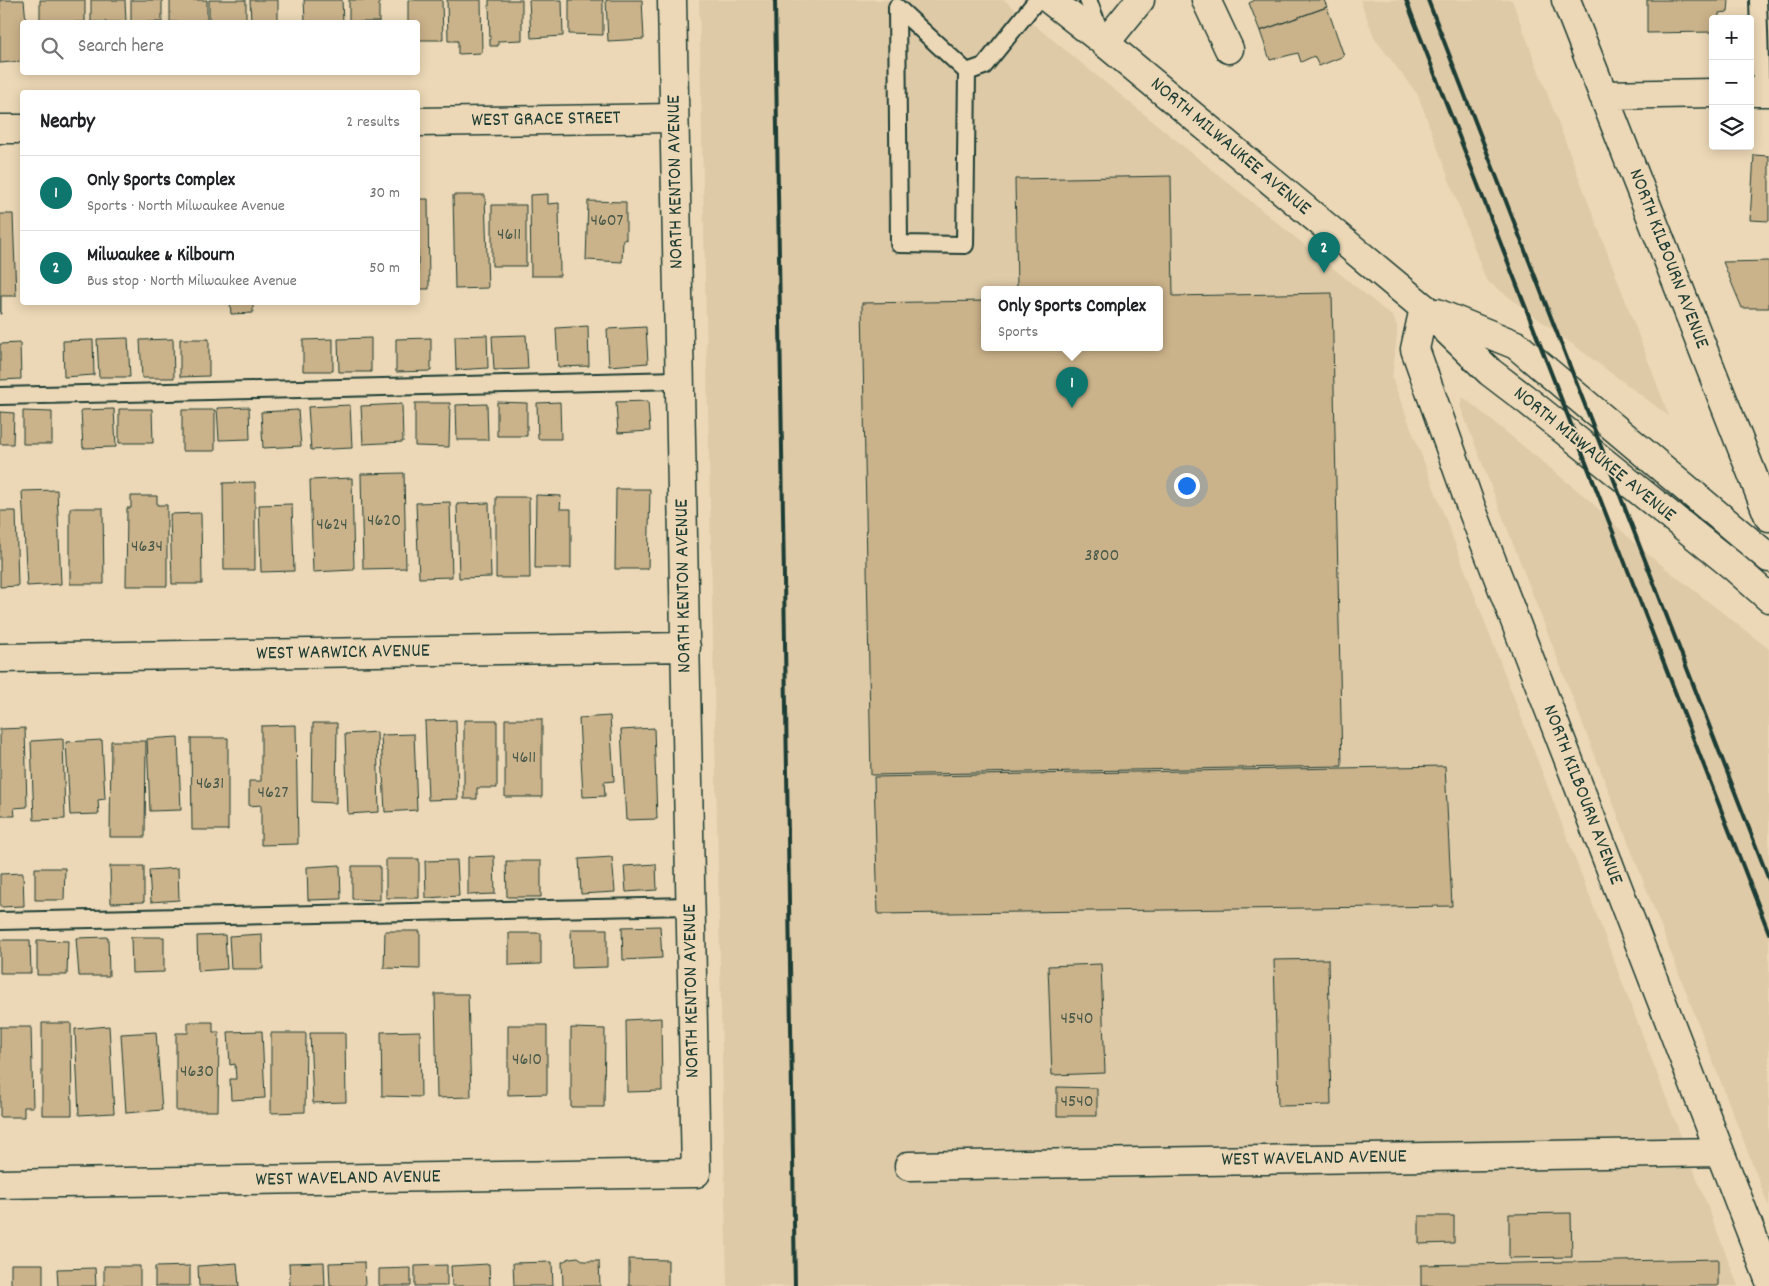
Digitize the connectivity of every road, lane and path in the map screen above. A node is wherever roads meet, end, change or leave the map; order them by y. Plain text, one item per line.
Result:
1 (672, 0) edge
2 (1036, 0) edge
3 (1050, 0) edge
4 (1088, 0) edge
5 (1140, 0) edge
6 (1206, 0) edge
7 (1566, 0) edge
8 (1758, 0) edge
9 (1105, 43) junction
10 (1229, 49) dead end
11 (967, 72) junction
12 (1760, 92) edge
13 (1709, 93) edge
14 (1604, 95) junction
15 (674, 118) junction
16 (420, 122) edge
17 (0, 129) edge
18 (20, 129) edge
19 (1424, 308) junction
20 (680, 380) junction
21 (0, 396) edge
22 (1769, 517) edge
23 (1769, 558) edge
24 (1769, 598) edge
25 (686, 647) junction
26 (0, 658) edge
27 (690, 906) junction
28 (0, 921) edge
29 (1720, 1152) junction
30 (909, 1166) dead end
31 (696, 1173) joint
32 (0, 1184) edge
33 (1769, 1279) edge

1 - 15 street, NORTH KENTON AVENUE
2 - 11 lane
3 - 9 street, NORTH MILWAUKEE AVENUE
4 - 9 lane
5 - 9 street
6 - 10 street
7 - 14 street, NORTH KILBOURN AVENUE
8 - 12 lane
9 - 19 street, NORTH MILWAUKEE AVENUE
11 - 11 lane
13 - 14 street
14 - 22 street, NORTH KILBOURN AVENUE
15 - 16 street, WEST GRACE STREET
15 - 20 street, NORTH KENTON AVENUE
17 - 18 street
19 - 23 street, NORTH MILWAUKEE AVENUE
19 - 24 street, NORTH MILWAUKEE AVENUE
19 - 29 street, NORTH KILBOURN AVENUE
20 - 21 lane
20 - 25 street, NORTH KENTON AVENUE
25 - 26 street, WEST WARWICK AVENUE
25 - 27 street, NORTH KENTON AVENUE
27 - 28 lane
27 - 31 street, NORTH KENTON AVENUE
29 - 30 street, WEST WAVELAND AVENUE
29 - 33 street, NORTH KILBOURN AVENUE
31 - 32 street, WEST WAVELAND AVENUE

